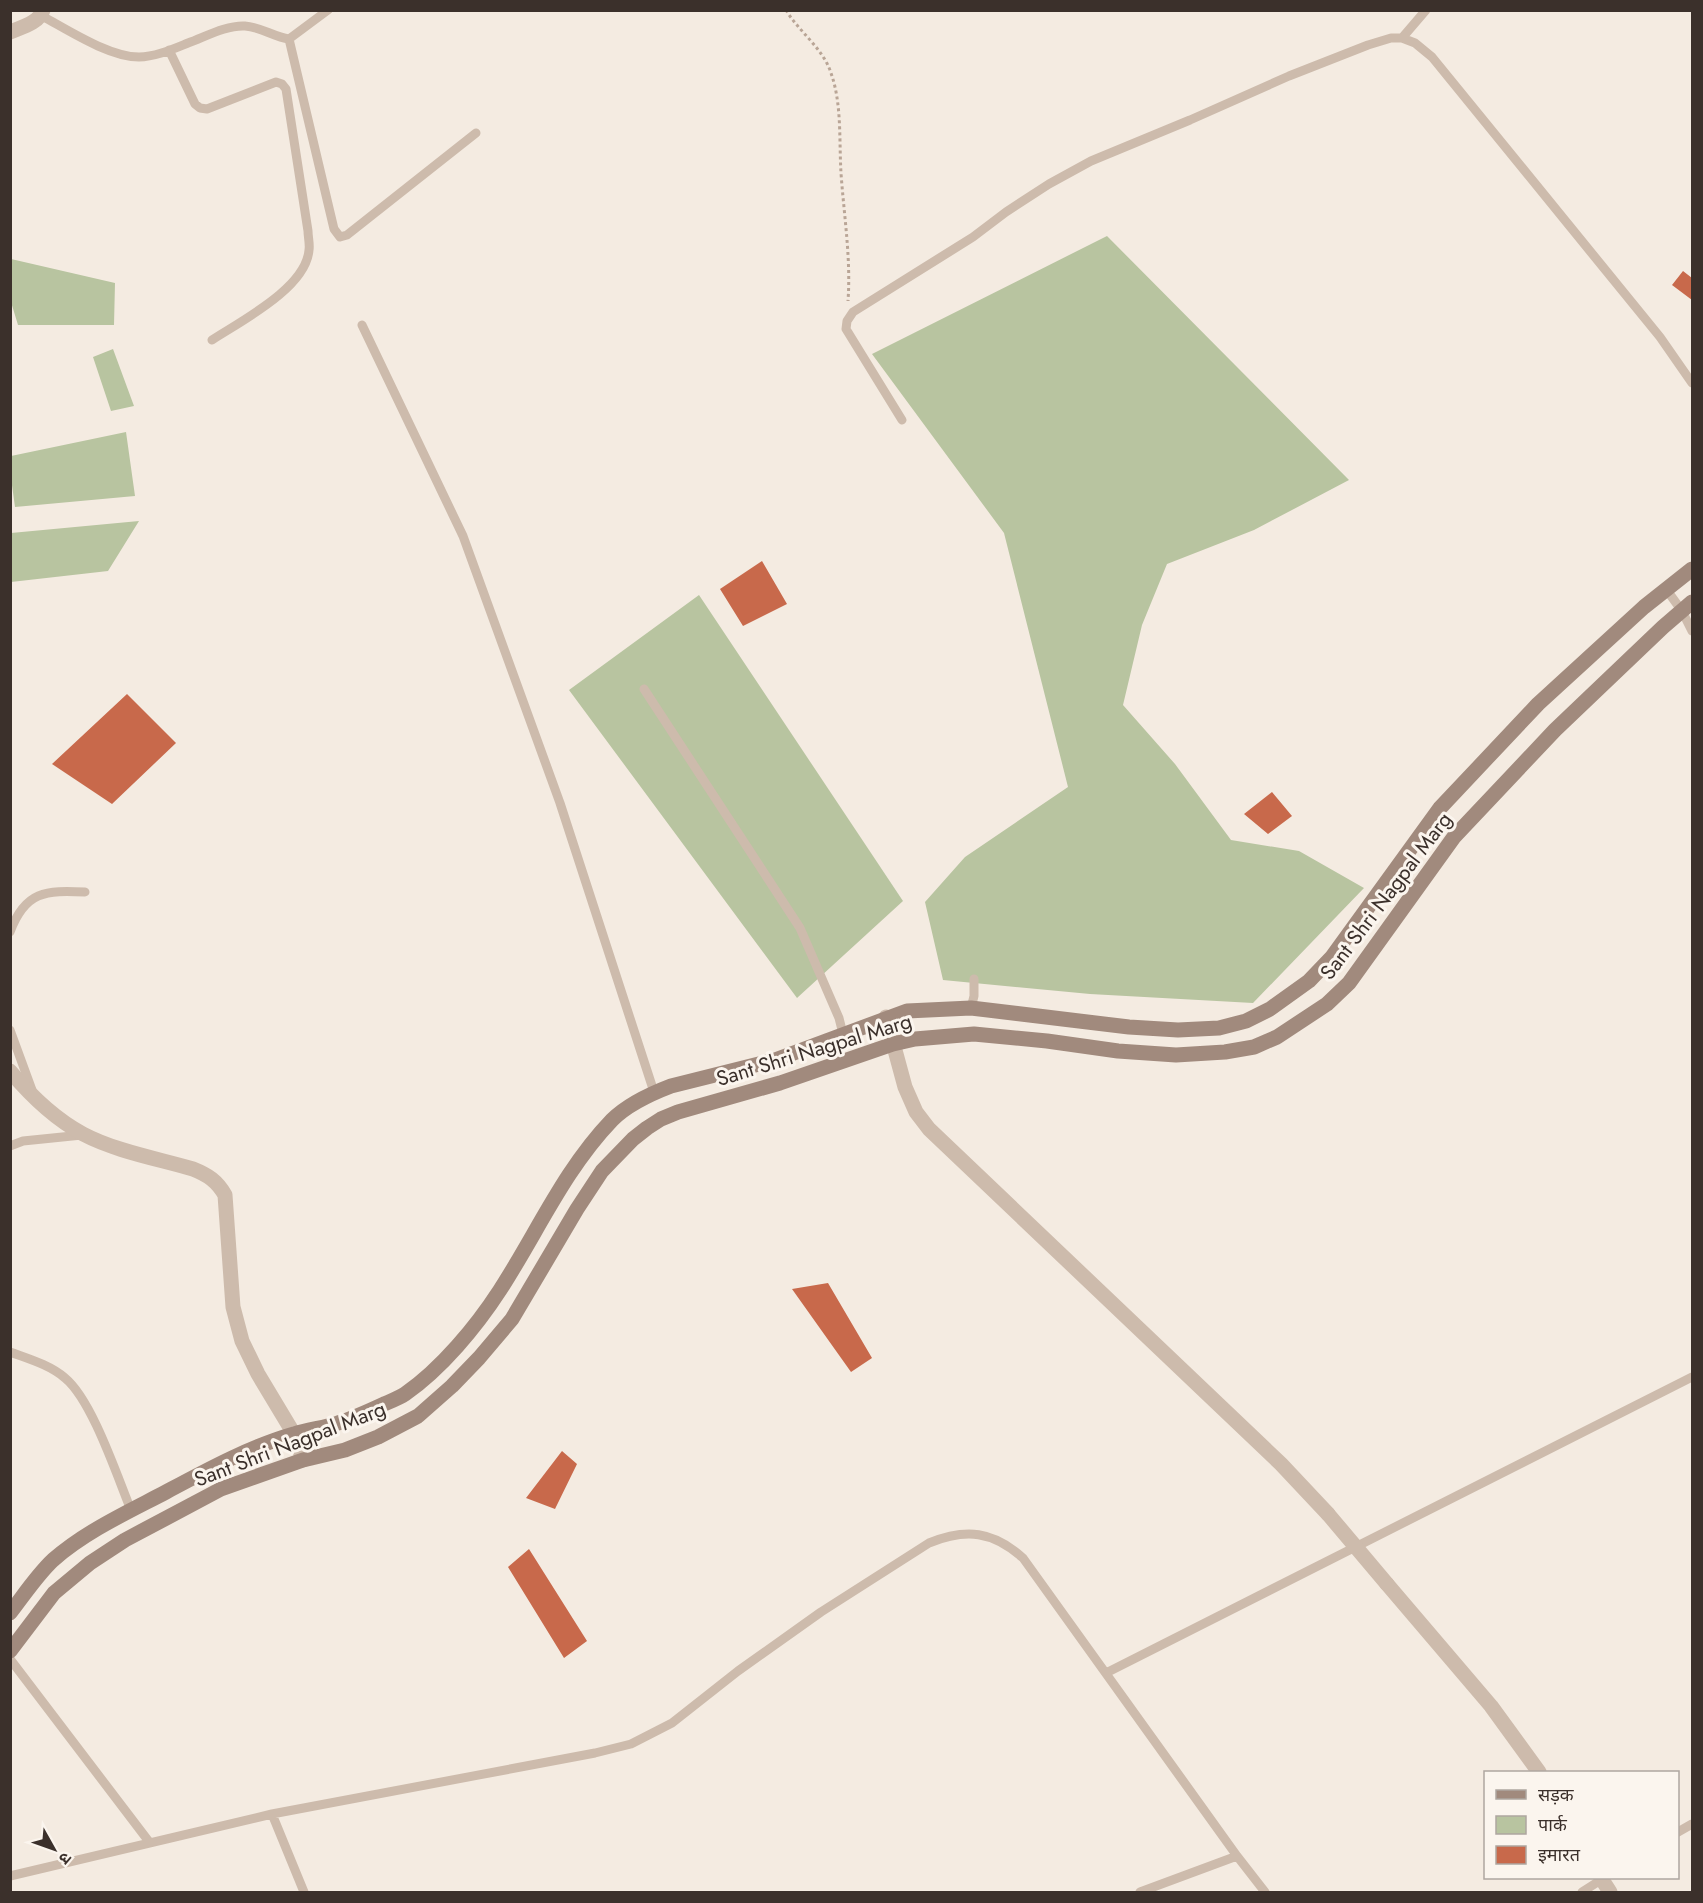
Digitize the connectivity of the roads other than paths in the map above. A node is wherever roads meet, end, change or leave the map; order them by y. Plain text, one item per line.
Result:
1 (328, 10) edge
2 (1426, 10) edge
3 (42, 13) edge
4 (10, 32) edge
5 (1402, 38) junction
6 (289, 39) junction
7 (169, 50) junction
8 (476, 133) dead end
9 (362, 326) dead end
10 (212, 340) dead end
11 (1692, 383) edge
12 (902, 420) dead end
13 (1692, 568) edge
14 (1666, 589) junction
15 (1687, 606) edge
16 (1692, 631) edge
17 (644, 689) dead end
18 (86, 892) dead end
19 (10, 932) edge
20 (974, 979) dead end
21 (971, 1008) junction
22 (886, 1017) junction
23 (10, 1030) edge
24 (843, 1034) junction
25 (893, 1044) junction
26 (10, 1071) edge
27 (654, 1092) junction
28 (35, 1097) junction
29 (84, 1135) junction
30 (10, 1146) edge
31 (10, 1352) edge
32 (1692, 1377) edge
33 (294, 1434) junction
34 (303, 1460) junction
35 (131, 1510) junction
36 (10, 1613) edge
37 (10, 1651) edge
38 (10, 1659) edge
39 (1106, 1673) junction
40 (1538, 1771) edge
41 (272, 1814) junction
42 (150, 1843) junction
43 (1237, 1857) junction
44 (10, 1876) edge
45 (1602, 1879) edge
46 (1603, 1879) edge
47 (304, 1893) edge
48 (1140, 1893) edge
49 (1265, 1893) edge
50 (1582, 1893) edge
51 (1610, 1893) edge

1 - 6 lane
2 - 5 lane
3 - 4 street
3 - 7 lane
5 - 11 lane
5 - 12 lane
6 - 7 lane
6 - 8 lane
7 - 10 lane
9 - 27 lane
13 - 14 street, Sant Shri Nagpal Marg
14 - 15 lane
14 - 21 street, Sant Shri Nagpal Marg
15 - 16 lane
15 - 25 street, Sant Shri Nagpal Marg
17 - 24 lane
18 - 19 lane
20 - 21 lane
21 - 22 street, Sant Shri Nagpal Marg
22 - 24 street, Sant Shri Nagpal Marg
22 - 25 street
23 - 28 lane
24 - 27 street, Sant Shri Nagpal Marg
25 - 34 street, Sant Shri Nagpal Marg
25 - 40 street, bridge
26 - 28 street
27 - 33 street, Sant Shri Nagpal Marg
28 - 29 street
29 - 30 lane
29 - 33 street
31 - 35 lane
32 - 39 lane
33 - 34 street
33 - 35 street, Sant Shri Nagpal Marg
34 - 37 street, Sant Shri Nagpal Marg
35 - 36 street, Sant Shri Nagpal Marg
38 - 42 lane
39 - 41 lane
39 - 43 lane
41 - 42 lane
41 - 47 lane
42 - 44 lane
43 - 48 lane
43 - 49 lane
45 - 50 lane
46 - 51 street, bridge

